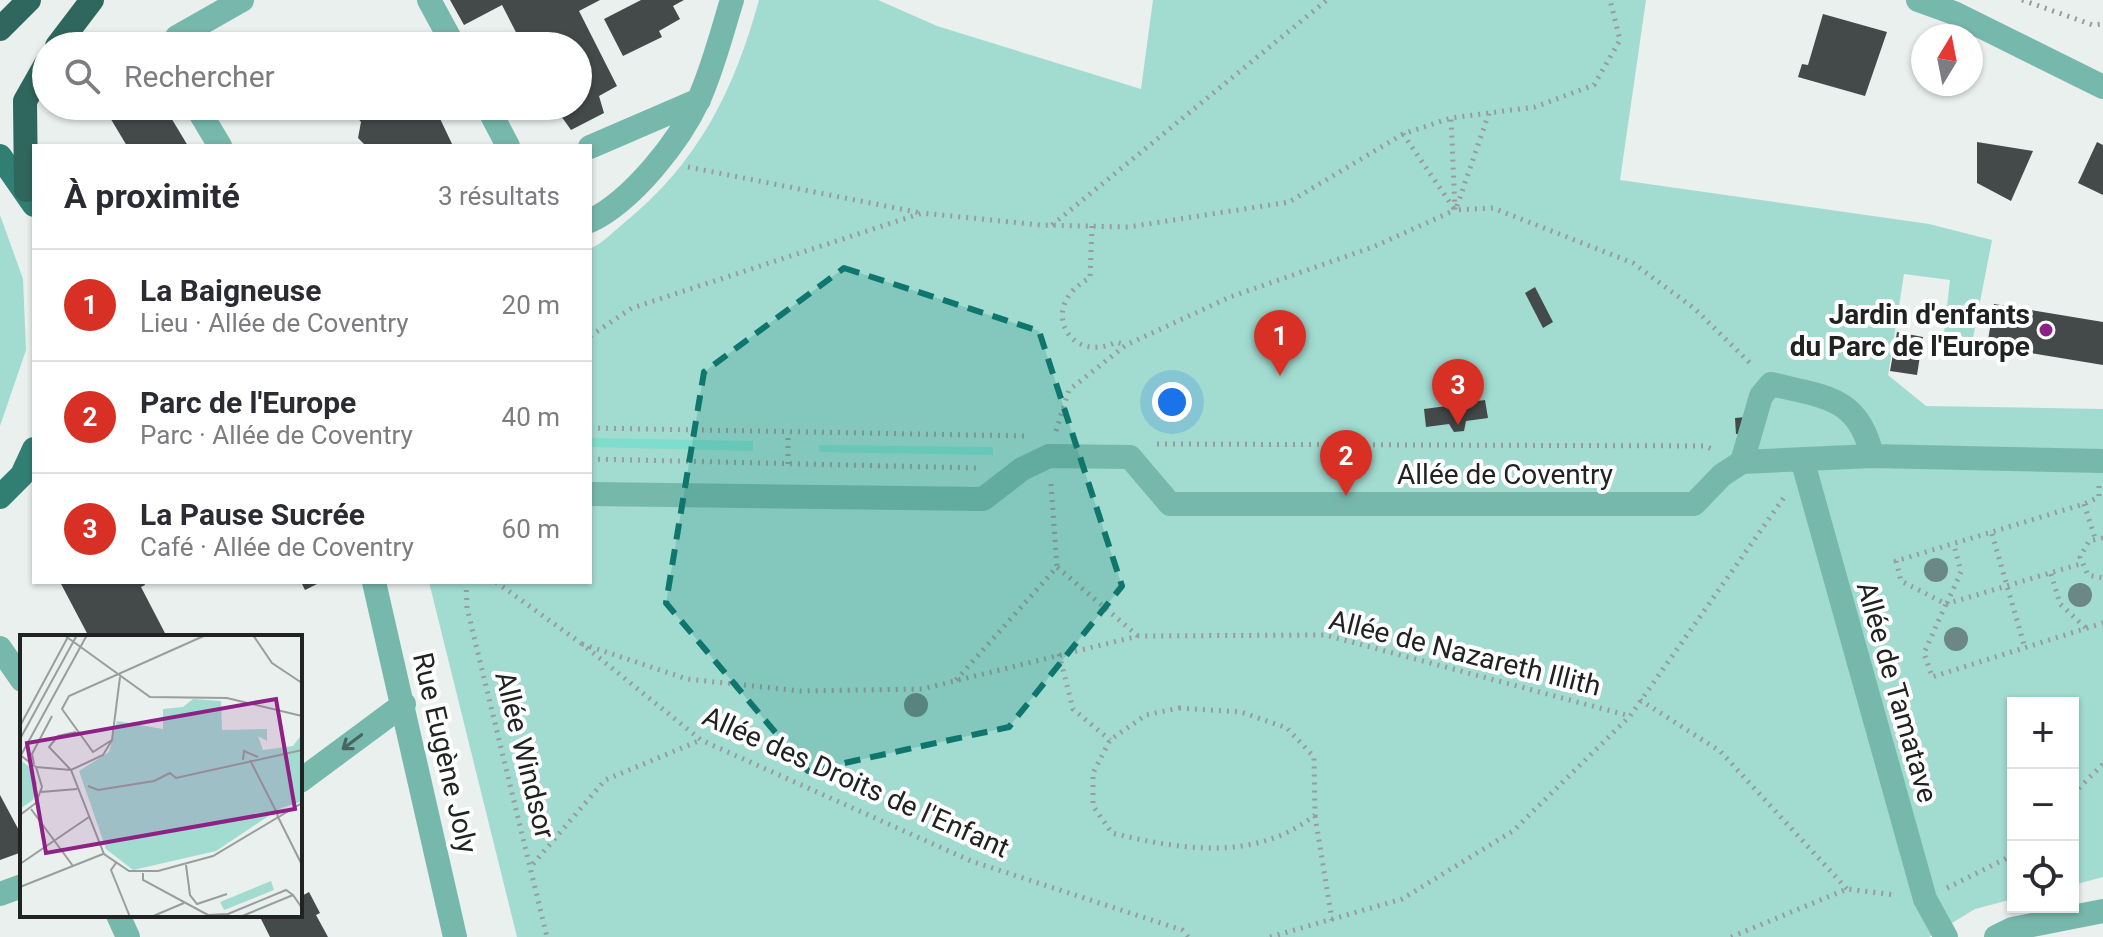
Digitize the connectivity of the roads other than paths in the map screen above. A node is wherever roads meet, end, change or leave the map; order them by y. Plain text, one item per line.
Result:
1 (29, 0) edge
2 (92, 0) edge
3 (242, 0) edge
4 (429, 0) edge
5 (732, 0) edge
6 (1918, 0) edge
7 (0, 29) edge
8 (68, 32) edge
9 (186, 32) edge
10 (446, 32) edge
11 (2103, 87) edge
12 (32, 89) edge
13 (699, 100) junction
14 (204, 120) edge
15 (494, 120) edge
16 (219, 144) edge
17 (507, 144) edge
18 (592, 146) edge
19 (0, 156) edge
20 (30, 198) edge
21 (592, 220) edge
22 (32, 453) edge
23 (1872, 456) junction
24 (1802, 459) junction
25 (2103, 461) edge
26 (1742, 462) junction
27 (592, 494) edge
28 (0, 497) edge
29 (374, 584) edge
30 (0, 648) edge
31 (20, 677) edge
32 (404, 704) junction
33 (302, 780) edge
34 (20, 887) edge
35 (0, 894) edge
36 (2103, 911) edge
37 (119, 917) edge
38 (128, 937) edge
39 (455, 937) edge
40 (1946, 937) edge
41 (1996, 937) edge

1 - 7 highway
2 - 8 highway
3 - 9 street
4 - 10 street
5 - 13 street
6 - 11 street
12 - 20 highway
13 - 18 street
13 - 21 street
14 - 16 street
15 - 17 street
19 - 20 main road
22 - 28 main road
23 - 24 street
23 - 25 street
23 - 26 street
24 - 26 street
24 - 40 street, Allée de Tamatave
26 - 27 street, Allée de Coventry
29 - 32 street, Rue Eugène Joly
30 - 31 street
32 -> 33 street
32 - 39 street, Rue Eugène Joly
34 - 35 street
36 - 41 street
37 - 38 street

